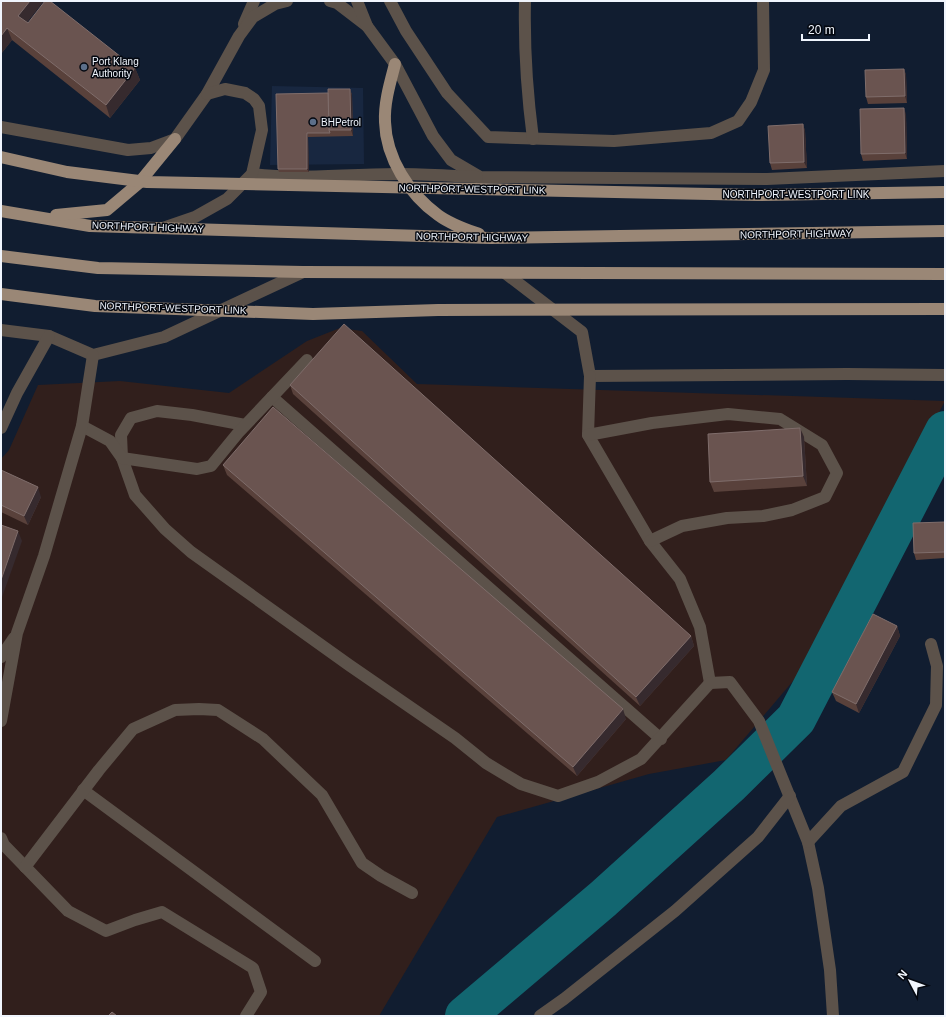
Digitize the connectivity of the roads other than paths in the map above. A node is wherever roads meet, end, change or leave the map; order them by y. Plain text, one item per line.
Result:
1 (254, 1) edge
2 (286, 1) edge
3 (330, 1) edge
4 (357, 1) edge
5 (390, 1) edge
6 (525, 1) edge
7 (763, 1) edge
8 (367, 26) junction
9 (239, 36) junction
10 (395, 64) junction
11 (207, 94) junction
12 (1, 127) edge
13 (175, 139) junction
14 (533, 139) junction
15 (1, 157) edge
16 (945, 171) edge
17 (252, 174) junction
18 (401, 174) junction
19 (480, 177) junction
20 (945, 192) edge
21 (7, 212) edge
22 (163, 228) junction
23 (945, 231) edge
24 (490, 238) junction
25 (1, 256) edge
26 (303, 272) junction
27 (505, 273) junction
28 (945, 274) edge
29 (1, 294) edge
30 (945, 309) edge
31 (1, 330) edge
32 (49, 336) junction
33 (93, 356) junction
34 (307, 360) dead end
35 (945, 375) edge
36 (590, 376) junction
37 (272, 397) junction
38 (245, 425) junction
39 (82, 426) junction
40 (1, 428) edge
41 (588, 435) junction
42 (122, 458) junction
43 (650, 541) junction
44 (17, 633) junction
45 (931, 644) dead end
46 (1, 657) edge
47 (710, 683) junction
48 (1, 721) edge
49 (661, 739) junction
50 (83, 790) junction
51 (790, 796) junction
52 (1, 838) edge
53 (808, 842) junction
54 (25, 867) junction
55 (412, 893) dead end
56 (315, 961) dead end
57 (246, 1016) edge
58 (540, 1016) edge
59 (833, 1016) edge

1 - 9 street
2 - 9 street
3 - 8 street
4 - 8 street
5 - 14 street
6 - 14 street
7 - 14 street
8 - 10 street
9 - 11 street
10 - 18 main road
10 - 19 street
11 - 13 street
11 - 17 street
12 - 13 street
13 - 21 main road
15 - 20 main road, NORTHPORT-WESTPORT LINK, bridge
16 - 19 street
17 - 18 street
17 - 22 street
18 - 19 street
18 - 24 main road
21 - 22 main road, NORTHPORT HIGHWAY
22 - 24 main road, NORTHPORT HIGHWAY
23 - 24 main road, NORTHPORT HIGHWAY
25 - 26 main road
26 - 27 main road
26 - 33 street
27 - 28 main road
27 - 36 street
29 - 30 main road, NORTHPORT-WESTPORT LINK, bridge
31 - 32 street
32 - 33 street
32 - 40 street
33 - 39 street
34 - 37 street
35 - 36 street
36 - 41 street
37 - 38 street
37 - 49 street
38 - 42 street
38 - 42 street
39 - 42 street
39 - 44 street
41 - 43 street
41 - 43 street
42 - 49 street
43 - 47 street
44 - 46 street
44 - 48 street
45 - 53 street
47 - 49 street
47 - 51 street
50 - 54 street
50 - 55 street
50 - 56 street
51 - 53 street
51 - 58 street
52 - 54 street
53 - 59 street
54 - 57 street

